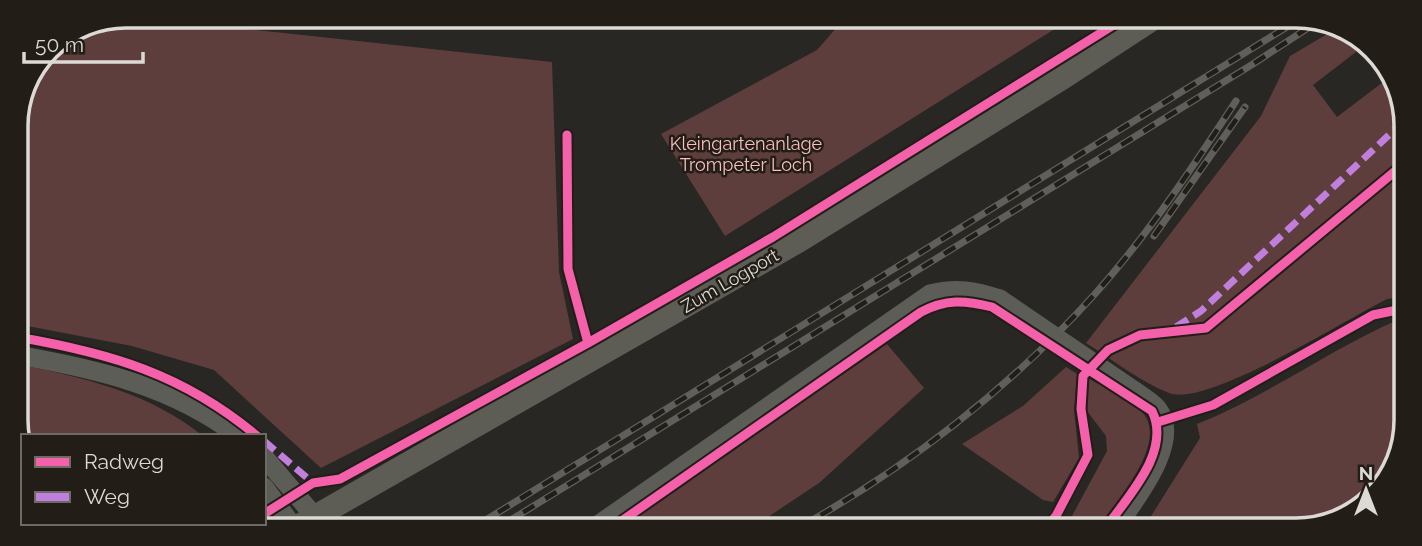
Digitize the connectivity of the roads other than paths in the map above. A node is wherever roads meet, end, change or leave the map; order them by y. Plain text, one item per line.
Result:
1 (1139, 28) edge
2 (28, 357) edge
3 (204, 414) junction
4 (219, 434) edge
5 (235, 434) edge
6 (266, 460) edge
7 (266, 490) edge
8 (287, 518) edge
9 (310, 518) edge
10 (320, 518) edge
11 (608, 518) edge
12 (1122, 518) edge

1 - 10 main road, Zum Logport
2 - 3 street
3 - 4 street
3 - 5 street
6 - 9 street
7 - 8 street
11 - 12 street, bridge

